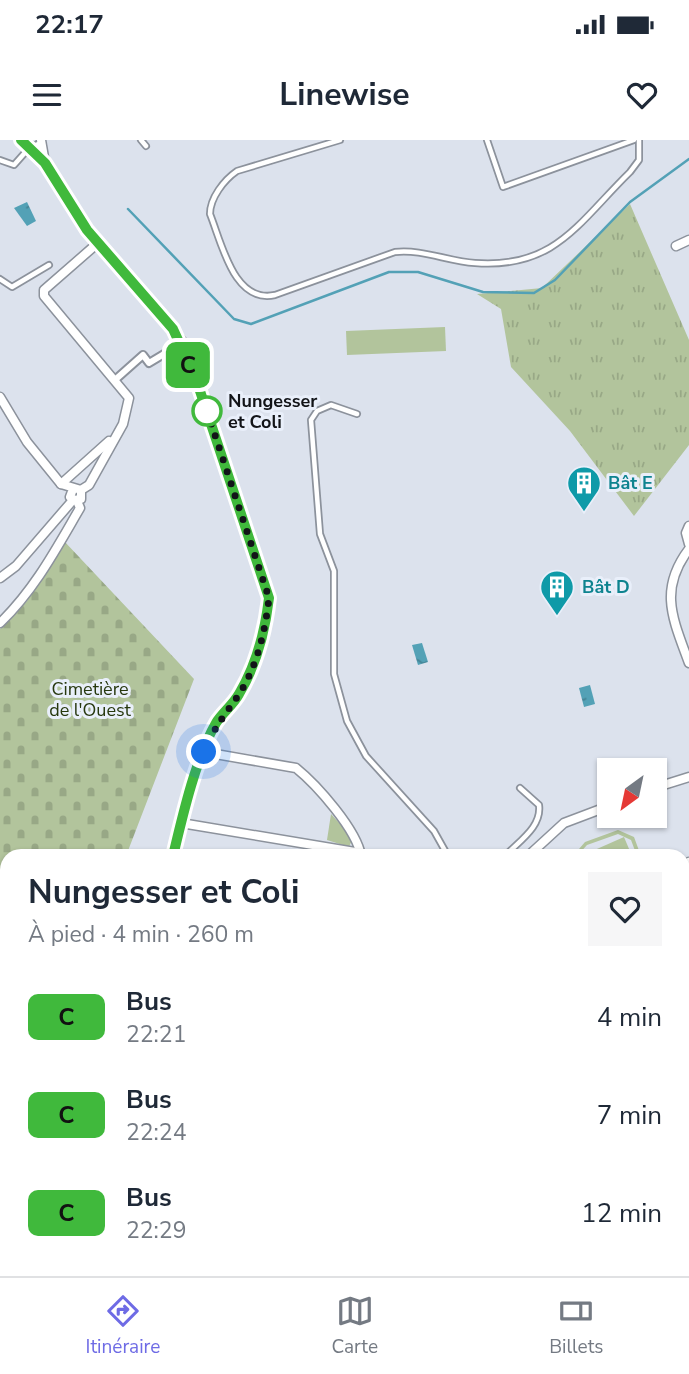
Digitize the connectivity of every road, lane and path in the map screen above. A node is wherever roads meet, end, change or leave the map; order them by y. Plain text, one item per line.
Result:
1 (20, 140) edge
2 (141, 140) edge
3 (340, 140) edge
4 (487, 140) edge
5 (637, 140) edge
6 (41, 141) edge
7 (146, 146) dead end
8 (30, 147) junction
9 (0, 160) edge
10 (45, 163) junction
11 (689, 240) edge
12 (99, 242) junction
13 (676, 246) dead end
14 (49, 265) dead end
15 (0, 279) edge
16 (173, 329) junction
17 (179, 345) junction
18 (116, 379) junction
19 (196, 379) junction
20 (0, 397) edge
21 (357, 414) dead end
22 (114, 437) junction
23 (61, 484) junction
24 (77, 490) junction
25 (75, 501) junction
26 (689, 526) edge
27 (689, 544) edge
28 (689, 549) edge
29 (0, 578) edge
30 (0, 623) edge
31 (685, 642) edge
32 (689, 663) edge
33 (204, 752) junction
34 (689, 777) edge
35 (667, 783) edge
36 (520, 788) dead end
37 (597, 811) edge
38 (181, 823) junction
39 (175, 849) edge
40 (332, 849) edge
41 (359, 849) edge
42 (444, 849) edge
43 (512, 849) edge
44 (536, 849) edge

1 - 8 street
2 - 7 lane
3 - 5 lane
4 - 5 lane
6 - 8 lane
6 - 10 street
8 - 9 lane
8 - 10 street
10 - 12 street
11 - 13 street
12 - 16 street
12 - 18 street
14 - 15 lane
16 - 17 street
16 - 19 street
17 - 18 street
17 - 19 street
18 - 22 street
19 - 33 street
20 - 23 street
21 - 42 lane
22 - 23 street
22 - 24 street
23 - 24 street
24 - 25 street
25 - 29 street
25 - 30 street
26 - 27 street
28 - 31 street
31 - 32 street
33 - 38 street
33 - 41 street
34 - 35 street
36 - 43 lane
37 - 44 street
38 - 39 street
38 - 40 street

